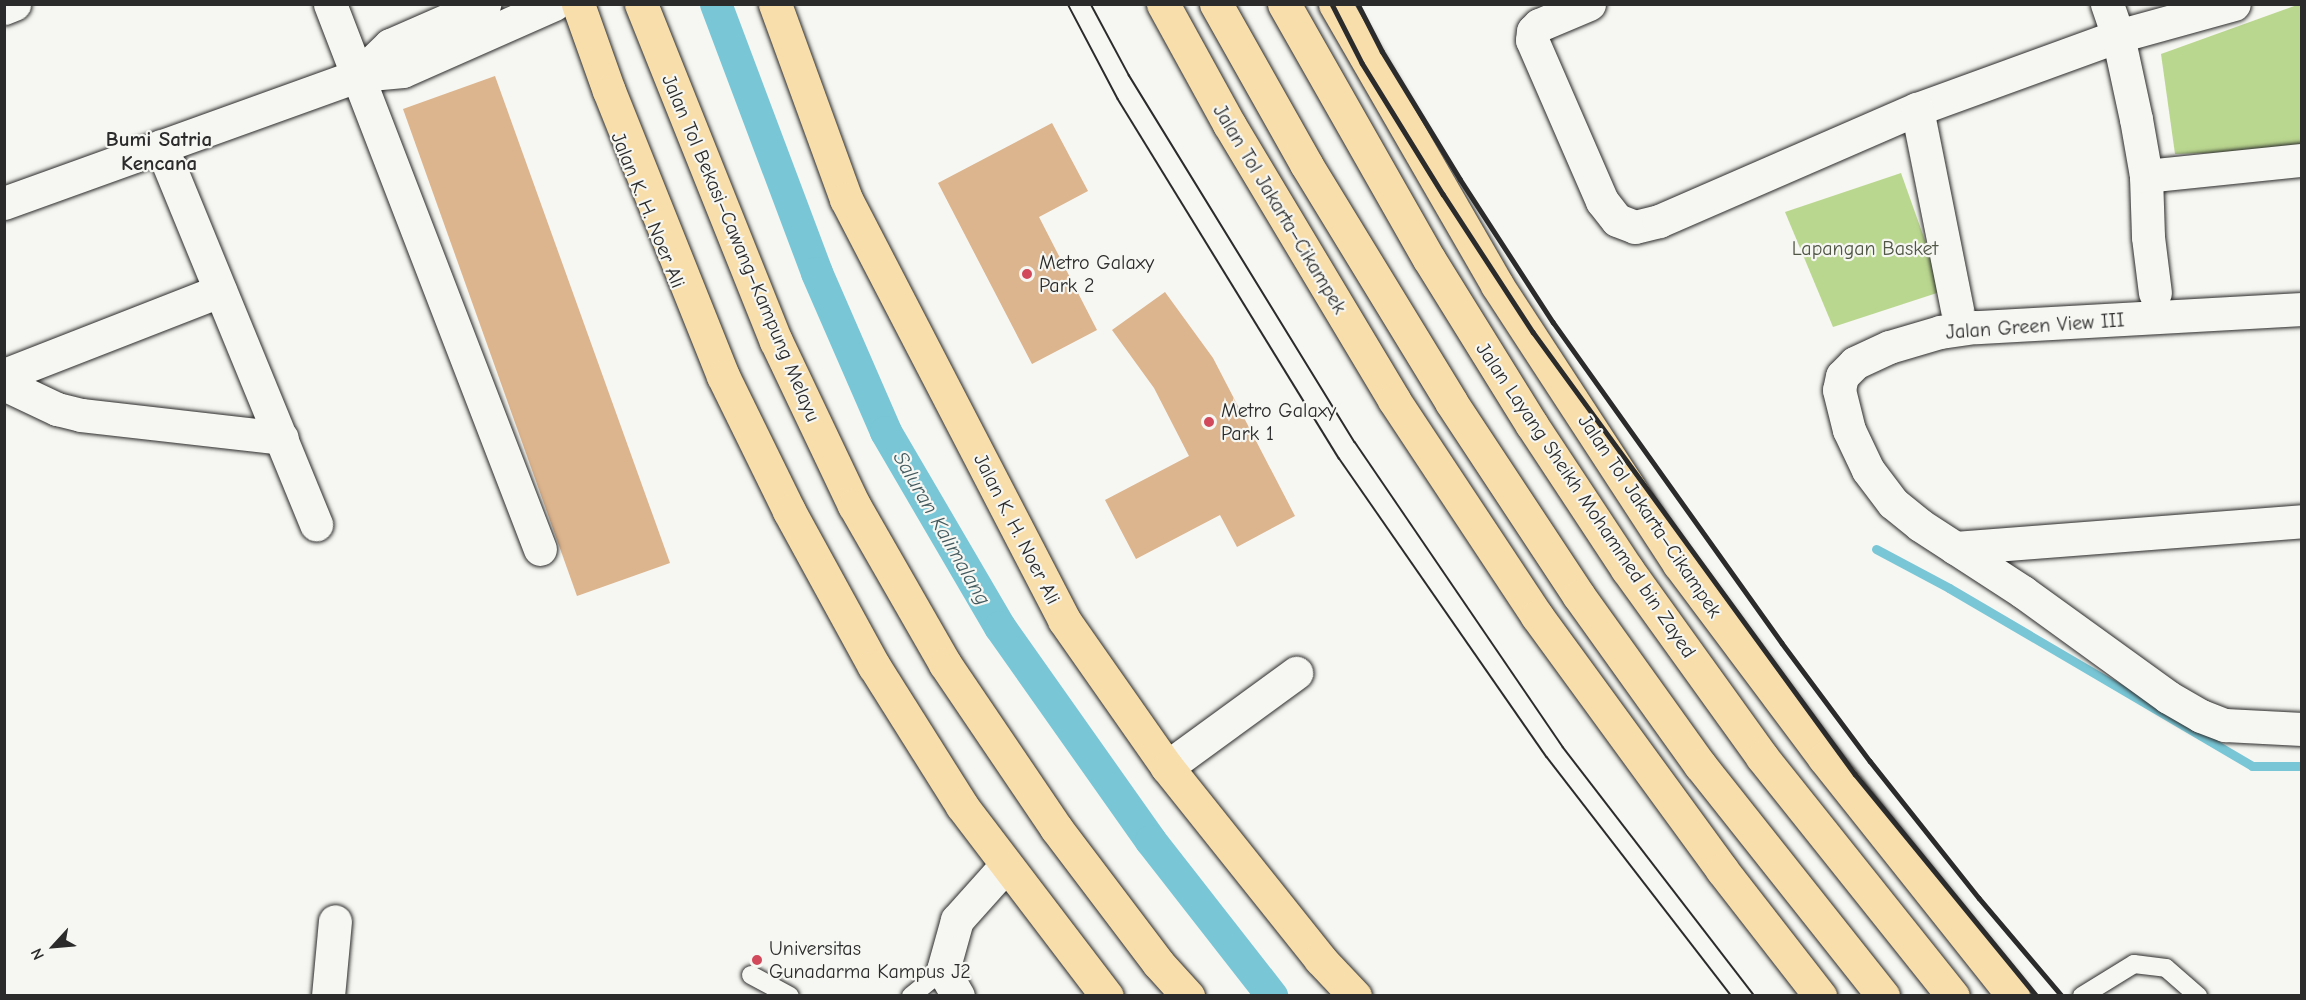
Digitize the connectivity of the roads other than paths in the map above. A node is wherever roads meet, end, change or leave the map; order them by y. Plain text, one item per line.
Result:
1 (14, 4) edge
2 (330, 4) edge
3 (484, 4) edge
4 (554, 4) edge
5 (567, 4) edge
6 (578, 4) edge
7 (641, 4) edge
8 (775, 4) edge
9 (1163, 4) edge
10 (1216, 4) edge
11 (1284, 4) edge
12 (1335, 4) edge
13 (1589, 4) edge
14 (2107, 4) edge
15 (2234, 4) edge
16 (4, 8) edge
17 (2118, 36) junction
18 (359, 75) junction
19 (1917, 109) junction
20 (161, 146) junction
21 (2301, 160) edge
22 (2146, 176) junction
23 (4, 203) edge
24 (220, 291) junction
25 (2155, 293) dead end
26 (2301, 309) edge
27 (1957, 310) dead end
28 (4, 375) edge
29 (4, 384) edge
30 (282, 438) junction
31 (2301, 521) edge
32 (316, 524) dead end
33 (1954, 548) junction
34 (540, 549) dead end
35 (1296, 673) dead end
36 (2301, 729) edge
37 (1167, 767) junction
38 (999, 873) junction
39 (336, 921) dead end
40 (750, 975) dead end
41 (951, 983) edge
42 (328, 996) edge
43 (790, 996) edge
44 (911, 996) edge
45 (1091, 996) edge
46 (1107, 996) edge
47 (1188, 996) edge
48 (1355, 996) edge
49 (1820, 996) edge
50 (1882, 996) edge
51 (1953, 996) edge
52 (2013, 996) edge
53 (2082, 996) edge
54 (2198, 996) edge

1 - 16 street
2 - 18 street
3 - 18 street
4 - 18 street
5 - 38 main road, Jalan K. H. Noer Ali
6 - 46 main road
7 - 47 main road, Jalan Tol Bekasi–Cawang–Kampung Melayu
8 - 37 main road, Jalan K. H. Noer Ali
9 - 49 main road, Jalan Tol Jakarta–Cikampek
10 - 50 main road
11 - 51 main road, Jalan Layang Sheikh Mohammed bin Zayed
12 - 52 main road, Jalan Tol Jakarta–Cikampek
13 - 19 street
14 - 17 street
15 - 17 street
17 - 19 street
17 - 22 street
18 - 20 street
18 - 34 street
19 - 27 street
20 - 23 street
20 - 24 street
21 - 22 street
22 - 25 street
24 - 28 street
24 - 30 street
26 - 33 street, Jalan Green View III
29 - 30 street
30 - 32 street
31 - 33 street
33 - 36 street, Jalan Green View III
35 - 37 street
37 - 48 main road, Jalan K. H. Noer Ali
38 - 41 street
38 - 45 main road, Jalan K. H. Noer Ali
39 - 42 street
40 - 43 lane
41 - 44 lane
53 - 54 lane

